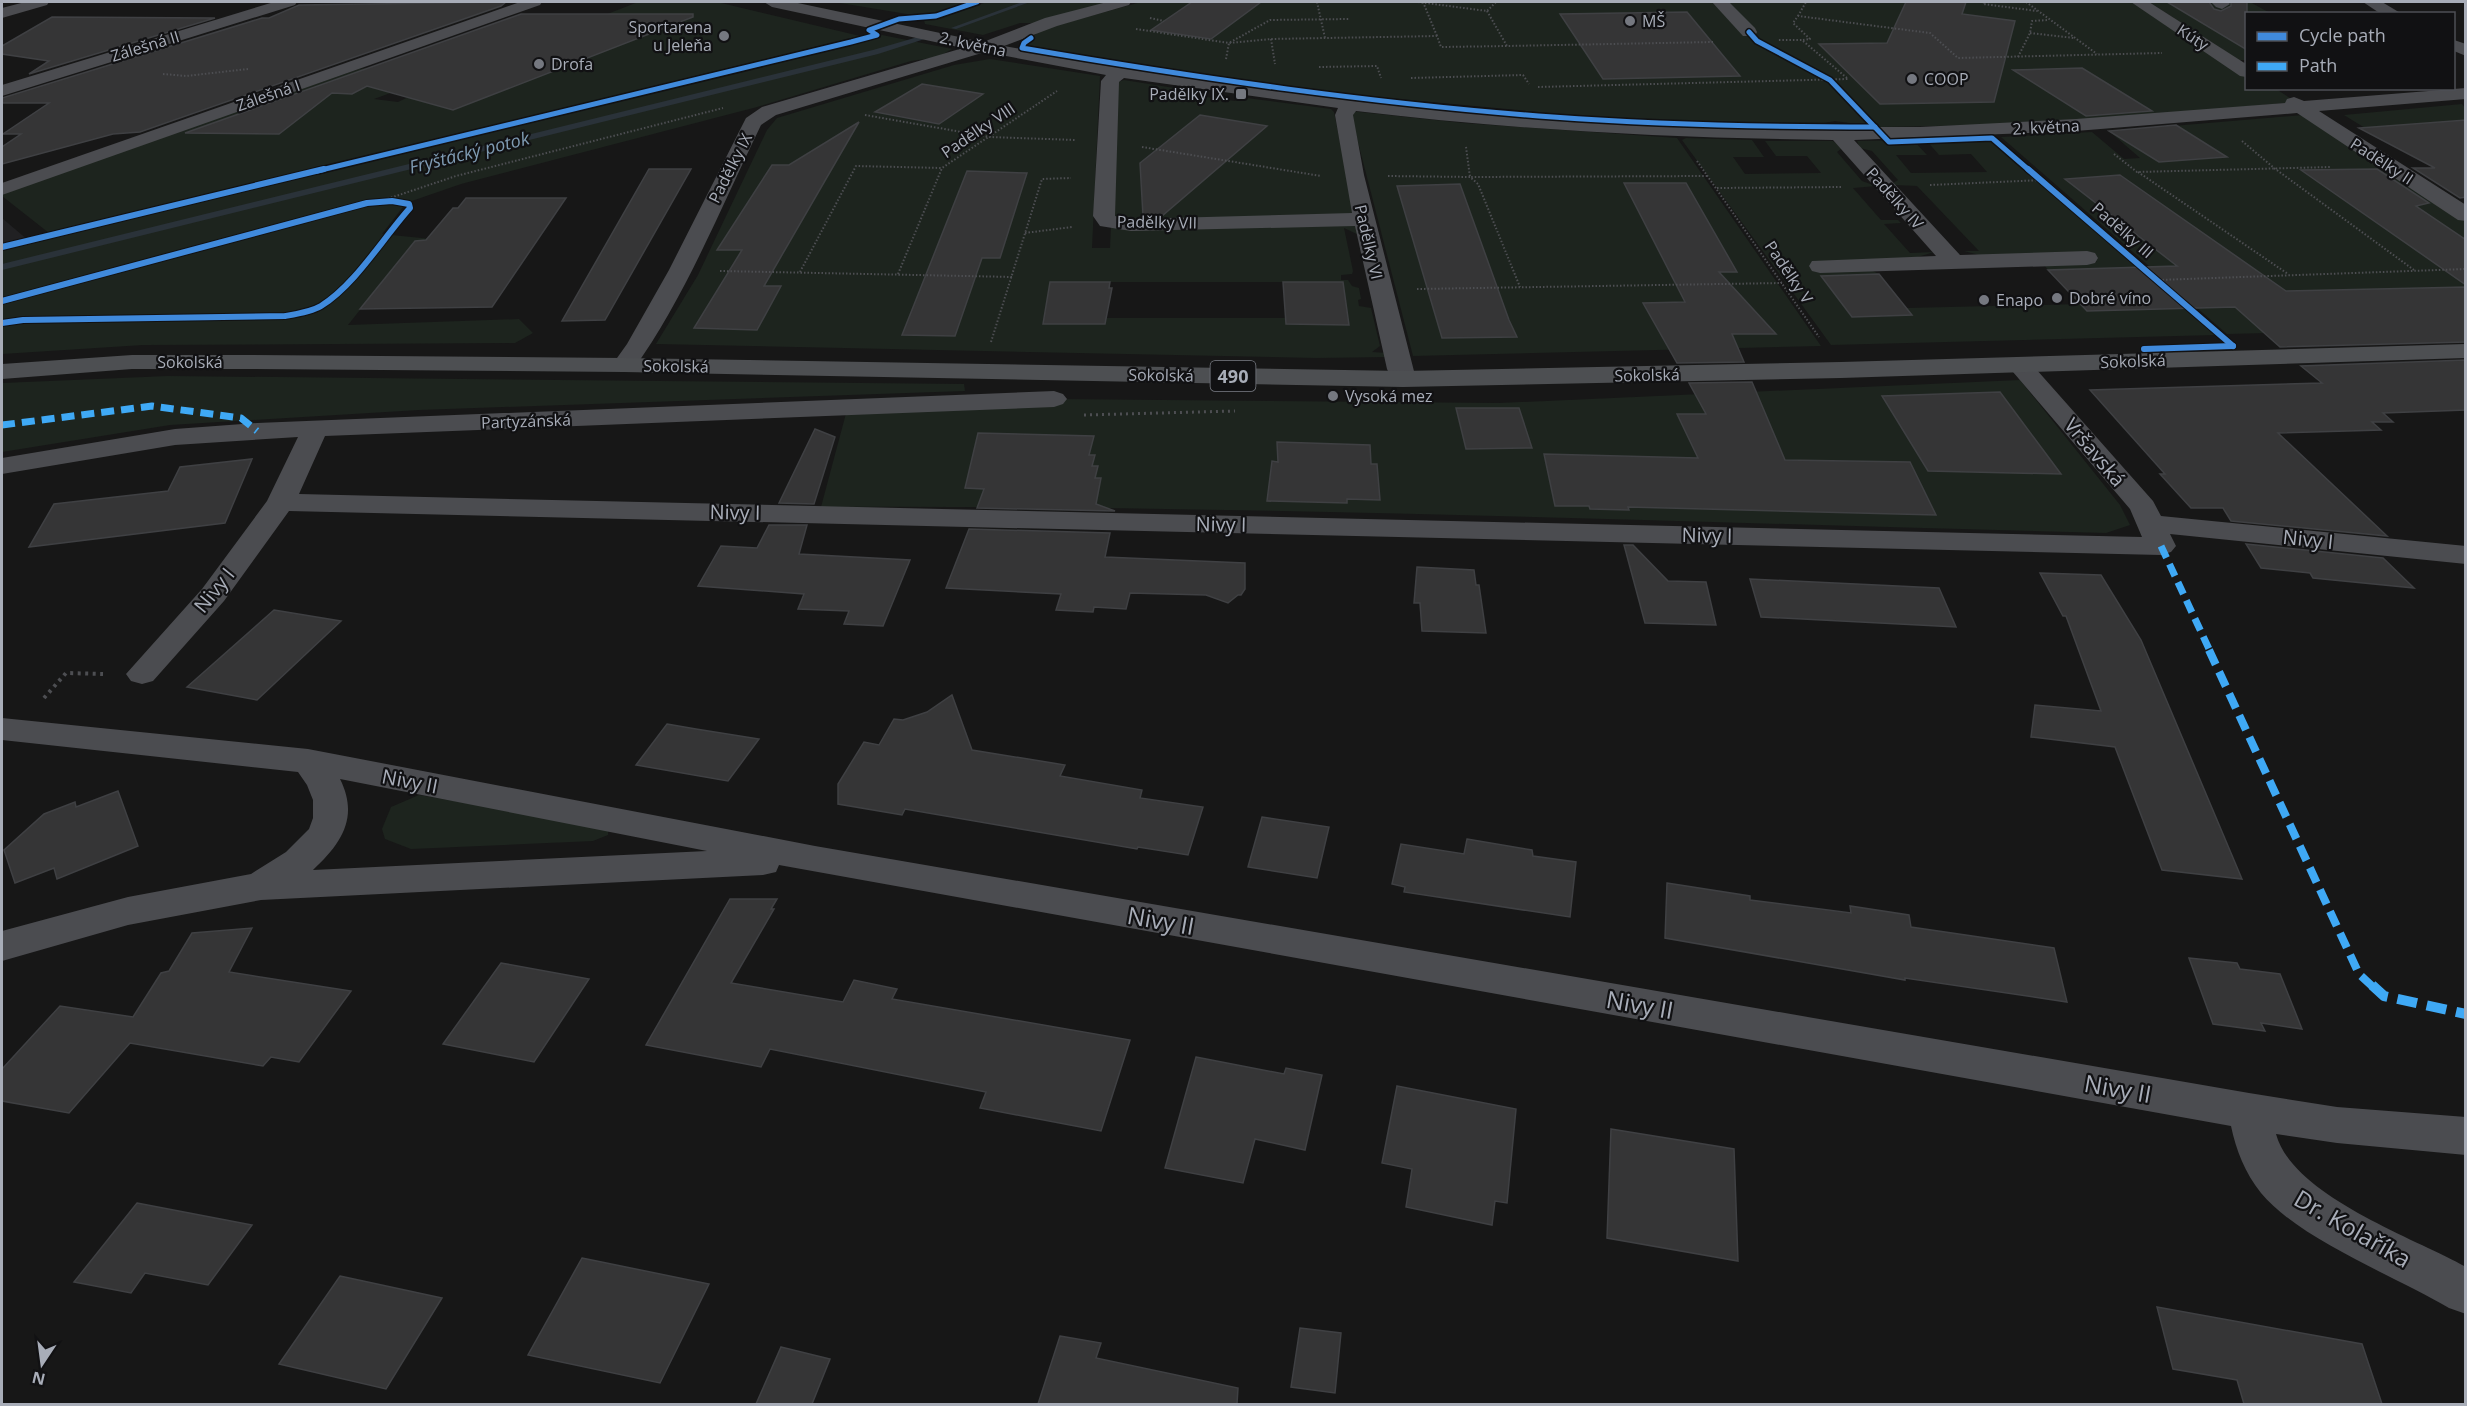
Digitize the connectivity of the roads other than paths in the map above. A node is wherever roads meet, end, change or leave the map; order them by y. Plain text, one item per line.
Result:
1 (41, 2) edge
2 (289, 2) edge
3 (534, 2) edge
4 (772, 2) edge
5 (1123, 2) edge
6 (1720, 2) edge
7 (2139, 2) edge
8 (2371, 2) edge
9 (795, 3) edge
10 (2, 12) edge
11 (2390, 12) edge
12 (1753, 36) road end
13 (985, 46) junction
14 (2245, 71) edge
15 (1120, 72) junction
16 (2275, 90) edge
17 (2, 91) edge
18 (2466, 93) edge
19 (1350, 103) junction
20 (2299, 106) junction
21 (1996, 113) dead end
22 (1882, 124) junction
23 (1838, 134) junction
24 (3, 189) edge
25 (2466, 215) edge
26 (1362, 219) junction
27 (2088, 258) dead end
28 (1953, 261) junction
29 (1820, 266) dead end
30 (2466, 351) edge
31 (2019, 364) junction
32 (624, 365) junction
33 (2, 372) edge
34 (1403, 379) junction
35 (1054, 399) dead end
36 (315, 429) junction
37 (2, 466) edge
38 (281, 502) junction
39 (2156, 535) junction
40 (2466, 555) edge
41 (142, 674) road end
42 (9, 729) edge
43 (308, 762) junction
44 (815, 859) junction
45 (261, 886) junction
46 (2, 946) edge
47 (2249, 1111) junction
48 (2466, 1136) edge
49 (2466, 1292) edge

1 - 10 street
2 - 17 street, Zálešná II
3 - 24 street, Zálešná I
4 - 9 street, 2. května
5 - 13 street
6 - 12 street
7 - 14 street, Kúty
8 - 11 street
9 - 13 street, 2. května
13 - 15 street, 2. května
13 - 32 street, Padělky IX
15 - 19 street, 2. května
15 - 26 street, Padělky VII
16 - 20 street
18 - 20 street, 2. května
19 - 23 street, 2. května
19 - 26 street, Padělky VI
20 - 22 street, 2. května
20 - 25 street, Padělky II
21 - 22 street
22 - 23 street, 2. května
23 - 28 street, Padělky IV
26 - 34 street, Padělky VI
27 - 28 street
28 - 29 street
30 - 31 main road, Sokolská / 490
31 - 34 main road, Sokolská / 490
31 - 39 street, Vršavská
32 - 33 main road, Sokolská / 490
32 - 34 main road, Sokolská / 490
35 - 36 street, Partyzánská
36 - 37 street, Partyzánská
36 - 38 street, Nivy I
38 - 39 street, Nivy I
38 - 41 street, Nivy I
39 - 40 street, Nivy I
42 - 43 street, Nivy II
43 - 44 street, Nivy II
43 - 45 street
44 - 45 street, Nivy II
44 - 47 street, Nivy II
45 - 46 street, Nivy II
47 - 48 street, Nivy II
47 - 49 street, Dr. Kolaříka

